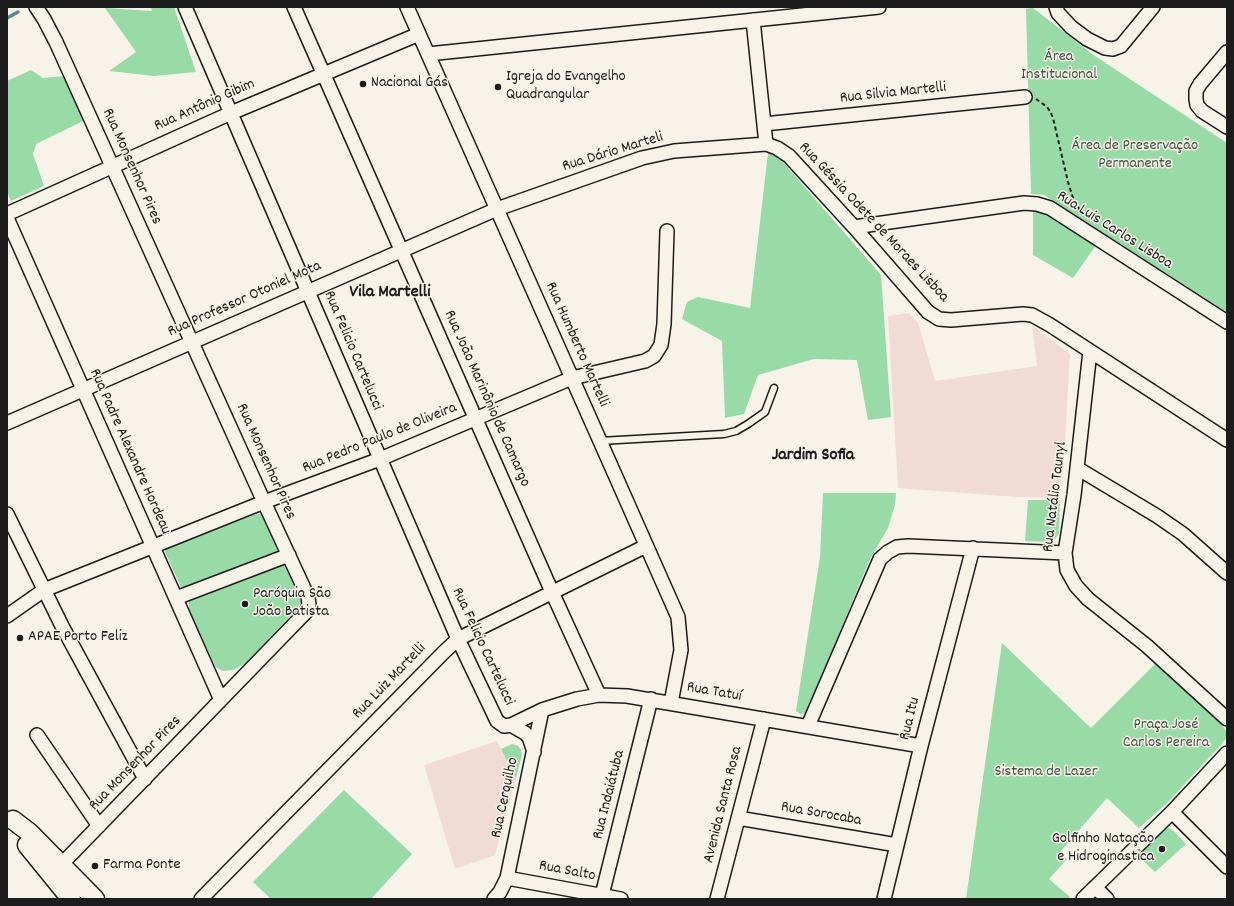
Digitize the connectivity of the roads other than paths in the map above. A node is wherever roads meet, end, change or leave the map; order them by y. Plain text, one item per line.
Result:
1 (36, 7) edge
2 (186, 7) edge
3 (294, 7) edge
4 (407, 7) edge
5 (879, 7) edge
6 (1056, 7) edge
7 (1152, 7) edge
8 (753, 20) junction
9 (419, 34) junction
10 (1227, 52) edge
11 (428, 54) junction
12 (324, 74) junction
13 (1025, 97) road end
14 (231, 113) junction
15 (764, 124) junction
16 (1227, 127) edge
17 (766, 144) junction
18 (112, 166) junction
19 (497, 209) junction
20 (7, 214) edge
21 (7, 218) edge
22 (854, 227) junction
23 (667, 231) dead end
24 (402, 250) junction
25 (308, 291) junction
26 (1227, 322) edge
27 (192, 342) junction
28 (1090, 351) junction
29 (572, 378) junction
30 (774, 388) dead end
31 (83, 390) junction
32 (476, 419) junction
33 (7, 423) edge
34 (1227, 440) edge
35 (600, 441) junction
36 (380, 459) junction
37 (1077, 468) junction
38 (264, 502) junction
39 (7, 514) edge
40 (152, 546) junction
41 (646, 546) junction
42 (973, 548) junction
43 (1065, 553) junction
44 (289, 555) junction
45 (1227, 573) edge
46 (44, 590) junction
47 (552, 592) junction
48 (176, 598) junction
49 (7, 616) edge
50 (458, 639) junction
51 (599, 695) junction
52 (652, 699) junction
53 (221, 700) junction
54 (671, 703) junction
55 (542, 710) junction
56 (764, 719) junction
57 (1227, 719) edge
58 (508, 726) junction
59 (808, 726) junction
60 (37, 735) dead end
61 (922, 746) junction
62 (534, 752) junction
63 (1227, 753) edge
64 (144, 779) junction
65 (1172, 812) junction
66 (10, 816) edge
67 (738, 818) junction
68 (99, 826) junction
69 (897, 845) junction
70 (1227, 866) edge
71 (56, 870) junction
72 (507, 878) junction
73 (1095, 887) junction
74 (497, 896) edge
75 (602, 897) edge
76 (71, 899) edge
77 (95, 899) edge
78 (201, 899) edge
79 (621, 899) edge
80 (717, 899) edge
81 (884, 899) edge
82 (1083, 899) edge
83 (1107, 899) edge

1 - 18 street, Rua Monsenhor Pires
2 - 14 street, Rua Felicio Cartelucci
3 - 12 street, Rua João Marinônio de Camargo
4 - 9 street, Rua Humberto Martelli
5 - 8 street
6 - 7 street
8 - 11 street
8 - 15 street
9 - 11 street, Rua Humberto Martelli
9 - 12 street, Rua Antônio Gibim
10 - 16 street
11 - 19 street, Rua Humberto Martelli
12 - 14 street, Rua Antônio Gibim
12 - 24 street, Rua João Marinônio de Camargo
13 - 15 street, Rua Silvia Martelli
14 - 18 street, Rua Antônio Gibim
14 - 25 street, Rua Felicio Cartelucci
15 - 17 street
17 - 19 street, Rua Dário Marteli
17 - 22 street, Rua Géssia Odete de Moraes Lisboa
18 - 20 street, Rua Antônio Gibim
18 - 27 street, Rua Monsenhor Pires
19 - 24 street, Rua Professor Otoniel Mota
19 - 29 street, Rua Humberto Martelli
21 - 31 street, Rua Padre Alexandre Hordeau
22 - 26 street, Rua Luis Carlos Lisboa
22 - 28 street, Rua Géssia Odete de Moraes Lisboa
23 - 29 street, Rua Pedro Paulo de Oliveira
24 - 25 street, Rua Professor Otoniel Mota
24 - 32 street, Rua João Marinônio de Camargo
25 - 27 street, Rua Professor Otoniel Mota
25 - 36 street, Rua Felicio Cartelucci
27 - 31 street, Rua Professor Otoniel Mota
27 - 38 street, Rua Monsenhor Pires
28 - 34 street, Rua Géssia Odete de Moraes Lisboa
28 - 37 street, Rua Natálio Taunyl
29 - 32 street, Rua Pedro Paulo de Oliveira
29 - 35 street, Rua Humberto Martelli
30 - 35 lane
31 - 33 street, Rua Professor Otoniel Mota
31 - 40 street, Rua Padre Alexandre Hordeau
32 - 36 street, Rua Pedro Paulo de Oliveira
32 - 47 street, Rua João Marinônio de Camargo
35 - 41 street, Rua Humberto Martelli
36 - 38 street, Rua Pedro Paulo de Oliveira
36 - 50 street, Rua Felicio Cartelucci
37 - 43 street, Rua Natálio Taunyl
37 - 45 street
38 - 40 street, Rua Pedro Paulo de Oliveira
38 - 44 street, Rua Monsenhor Pires
39 - 46 street
40 - 46 street, Rua Pedro Paulo de Oliveira
40 - 48 street, Rua Padre Alexandre Hordeau
41 - 47 street, Rua Luiz Martelli
41 - 54 street, Rua Humberto Martelli
42 - 43 street
42 - 59 street
42 - 61 street, Rua Itu
43 - 57 street, Rua Natálio Taunyl
44 - 48 street
44 - 53 street, Rua Monsenhor Pires
46 - 49 street, Rua Pedro Paulo de Oliveira
46 - 64 street
47 - 50 street, Rua Luiz Martelli
47 - 51 street, Rua João Marinônio de Camargo
48 - 53 street, Rua Padre Alexandre Hordeau
50 - 58 street, Rua Felicio Cartelucci
50 - 78 street, Rua Luiz Martelli
51 - 52 street, Rua Tatuí
51 - 55 street, Rua Tatuí
52 - 54 street, Rua Tatuí
52 - 75 street, Rua Indaiátuba
53 - 64 street, Rua Monsenhor Pires
54 - 56 street, Rua Tatuí
55 - 58 street, Rua Tatuí
55 - 62 street, Rua Cerquilho
56 - 59 street, Rua Tatuí
56 - 67 street, Avenida Santa Rosa
58 - 62 street, Rua Felicio Cartelucci
59 - 61 street, Rua Tatuí
60 - 68 street
61 - 69 street, Rua Itu
62 - 72 street, Rua Cerquilho
63 - 65 street
64 - 68 street, Rua Monsenhor Pires
65 - 70 street
65 - 73 street
66 - 71 main road
67 - 69 street, Rua Sorocaba
67 - 80 street, Avenida Santa Rosa
68 - 71 street, Rua Monsenhor Pires
69 - 81 street, Rua Itu
71 - 76 main road
71 - 77 main road
72 - 74 street, Rua Cerquilho
72 - 75 street, Rua Salto
73 - 82 street
73 - 83 street
75 - 79 street, Rua Salto

